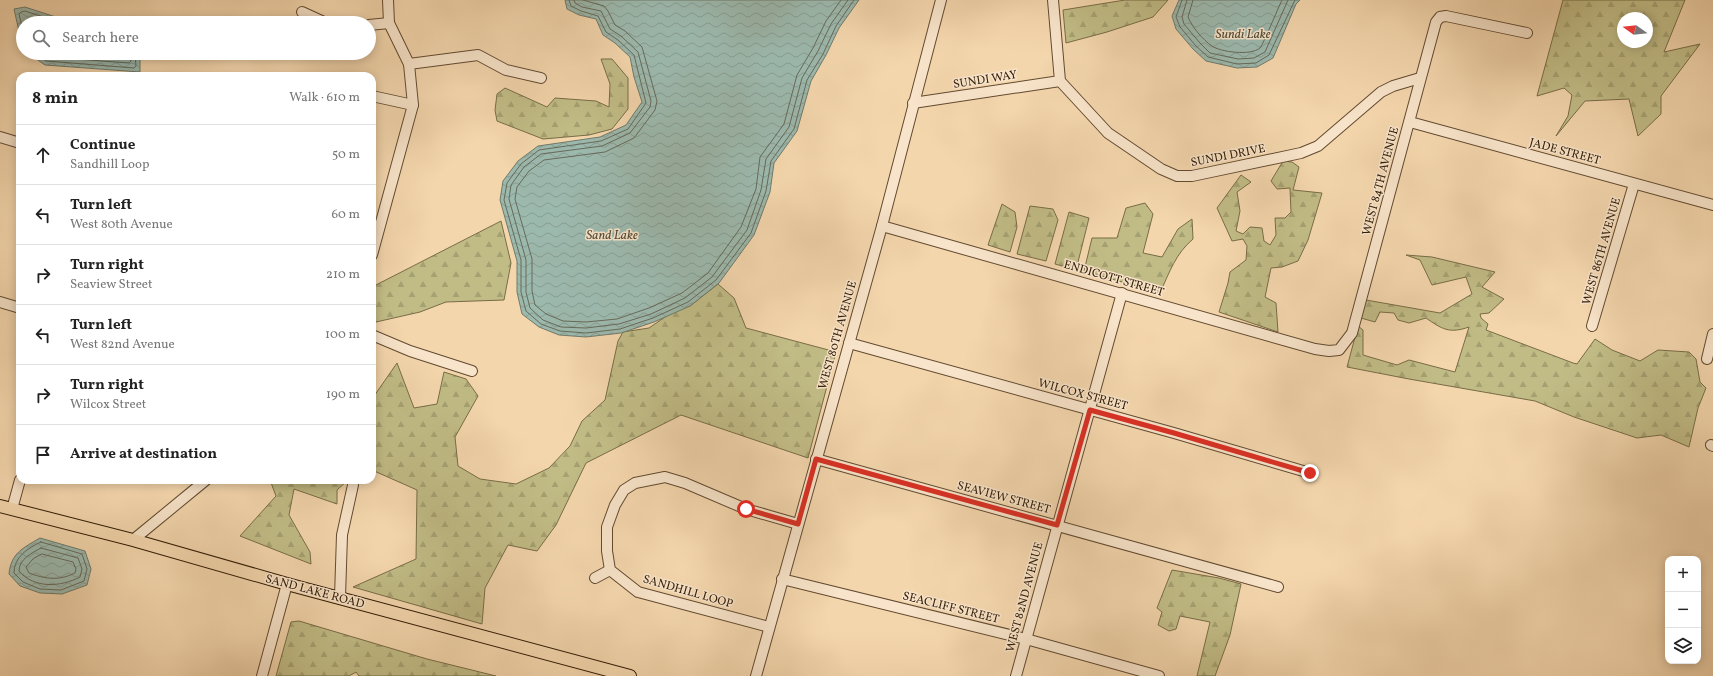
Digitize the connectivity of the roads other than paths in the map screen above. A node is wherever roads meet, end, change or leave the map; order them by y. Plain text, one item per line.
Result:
1 (388, 0) edge
2 (940, 0) edge
3 (1053, 0) edge
4 (302, 12) dead end
5 (311, 16) edge
6 (389, 23) junction
7 (376, 24) edge
8 (1527, 34) dead end
9 (409, 64) junction
10 (541, 78) dead end
11 (1420, 78) junction
12 (1060, 81) junction
13 (376, 97) edge
14 (913, 103) junction
15 (413, 105) junction
16 (1410, 122) junction
17 (0, 137) edge
18 (16, 142) edge
19 (1634, 184) junction
20 (1713, 205) edge
21 (882, 226) junction
22 (376, 240) edge
23 (1122, 293) junction
24 (0, 302) edge
25 (16, 307) edge
26 (1592, 326) dead end
27 (1713, 334) edge
28 (376, 336) edge
29 (849, 343) junction
30 (1340, 350) joint
31 (1707, 359) dead end
32 (472, 371) dead end
33 (1090, 410) junction
34 (816, 459) junction
35 (1310, 473) dead end
36 (19, 484) edge
37 (201, 484) edge
38 (353, 485) dead end
39 (0, 506) edge
40 (12, 510) junction
41 (798, 524) junction
42 (1057, 525) junction
43 (133, 540) junction
44 (610, 570) junction
45 (595, 578) dead end
46 (782, 578) junction
47 (287, 584) junction
48 (1278, 587) dead end
49 (340, 597) junction
50 (769, 627) junction
51 (1026, 639) junction
52 (262, 676) edge
53 (630, 676) edge
54 (756, 676) edge
55 (1016, 676) edge
56 (1159, 676) edge

1 - 6 street
2 - 14 street, WEST 80TH AVENUE
3 - 12 street
4 - 5 street
6 - 7 street
6 - 9 street
8 - 11 street, WEST 84TH AVENUE
9 - 10 street
9 - 15 street
11 - 12 street, SUNDI DRIVE
11 - 16 street, WEST 84TH AVENUE
12 - 14 street, SUNDI WAY
13 - 15 street
14 - 21 street, WEST 80TH AVENUE
15 - 22 street
16 - 19 street, JADE STREET
16 - 30 street, WEST 84TH AVENUE
17 - 18 street
19 - 20 street, JADE STREET
19 - 26 street, WEST 86TH AVENUE
21 - 23 street, ENDICOTT STREET
21 - 29 street, WEST 80TH AVENUE
23 - 30 street, ENDICOTT STREET
23 - 33 street, WEST 82ND AVENUE
24 - 25 street
27 - 31 street
28 - 32 street
29 - 33 street, WILCOX STREET
29 - 34 street, WEST 80TH AVENUE
33 - 35 street, WILCOX STREET
33 - 42 street, WEST 82ND AVENUE
34 - 41 street, WEST 80TH AVENUE
34 - 42 street, SEAVIEW STREET
36 - 40 street
37 - 43 street
38 - 49 street
39 - 40 main road, SAND LAKE ROAD
40 - 43 main road, SAND LAKE ROAD
41 - 44 street
41 - 46 street, WEST 80TH AVENUE
42 - 48 street, SEAVIEW STREET
42 - 51 street, WEST 82ND AVENUE
43 - 47 main road, SAND LAKE ROAD
44 - 45 street
44 - 50 street, SANDHILL LOOP
46 - 50 street, WEST 80TH AVENUE
46 - 51 street, SEACLIFF STREET
47 - 49 main road, SAND LAKE ROAD
47 - 52 street
49 - 53 main road, SAND LAKE ROAD
50 - 54 street, WEST 80TH AVENUE
51 - 55 street, WEST 82ND AVENUE
51 - 56 street, SEACLIFF STREET

